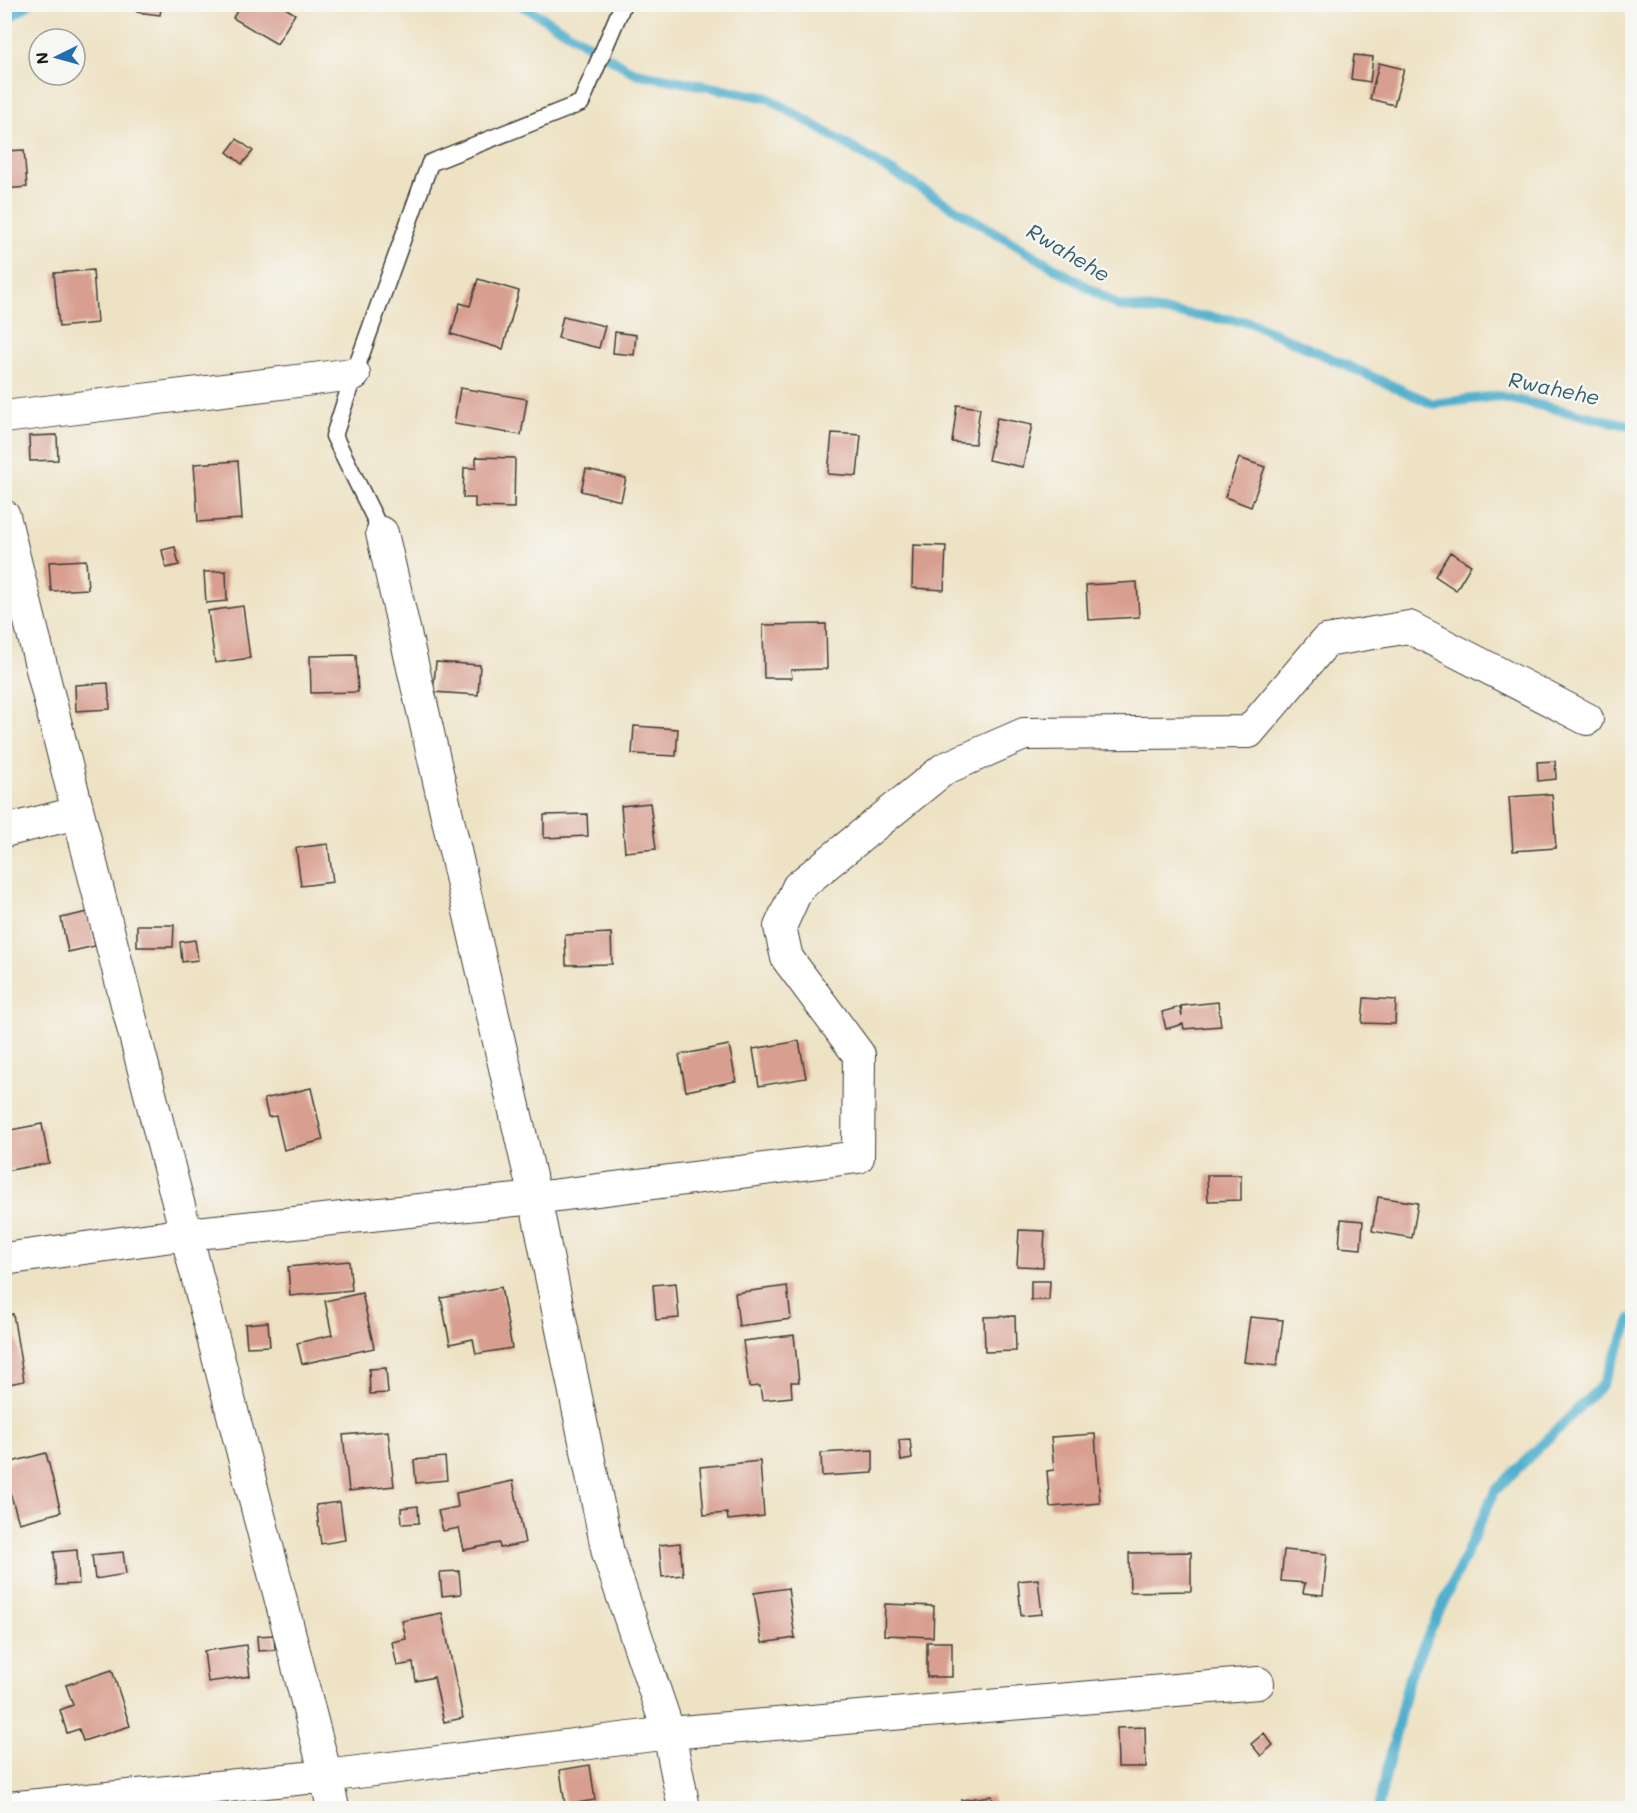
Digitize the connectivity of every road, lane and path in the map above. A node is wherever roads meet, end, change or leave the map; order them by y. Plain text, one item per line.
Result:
1 (623, 4) edge
2 (354, 374) junction
3 (4, 417) edge
4 (4, 516) edge
5 (382, 533) joint
6 (1587, 719) dead end
7 (77, 813) junction
8 (4, 831) edge
9 (535, 1198) junction
10 (187, 1234) junction
11 (4, 1259) edge
12 (1258, 1683) dead end
13 (669, 1733) junction
14 (326, 1776) junction
15 (8, 1809) edge
16 (333, 1809) edge
17 (684, 1809) edge

1 - 2 lane
2 - 3 street
2 - 5 lane
4 - 7 street
5 - 9 street
6 - 9 street
7 - 8 street
7 - 10 street
9 - 10 street
9 - 13 street
10 - 11 street
10 - 14 street
12 - 13 street
13 - 14 street
13 - 17 street
14 - 15 street
14 - 16 street

